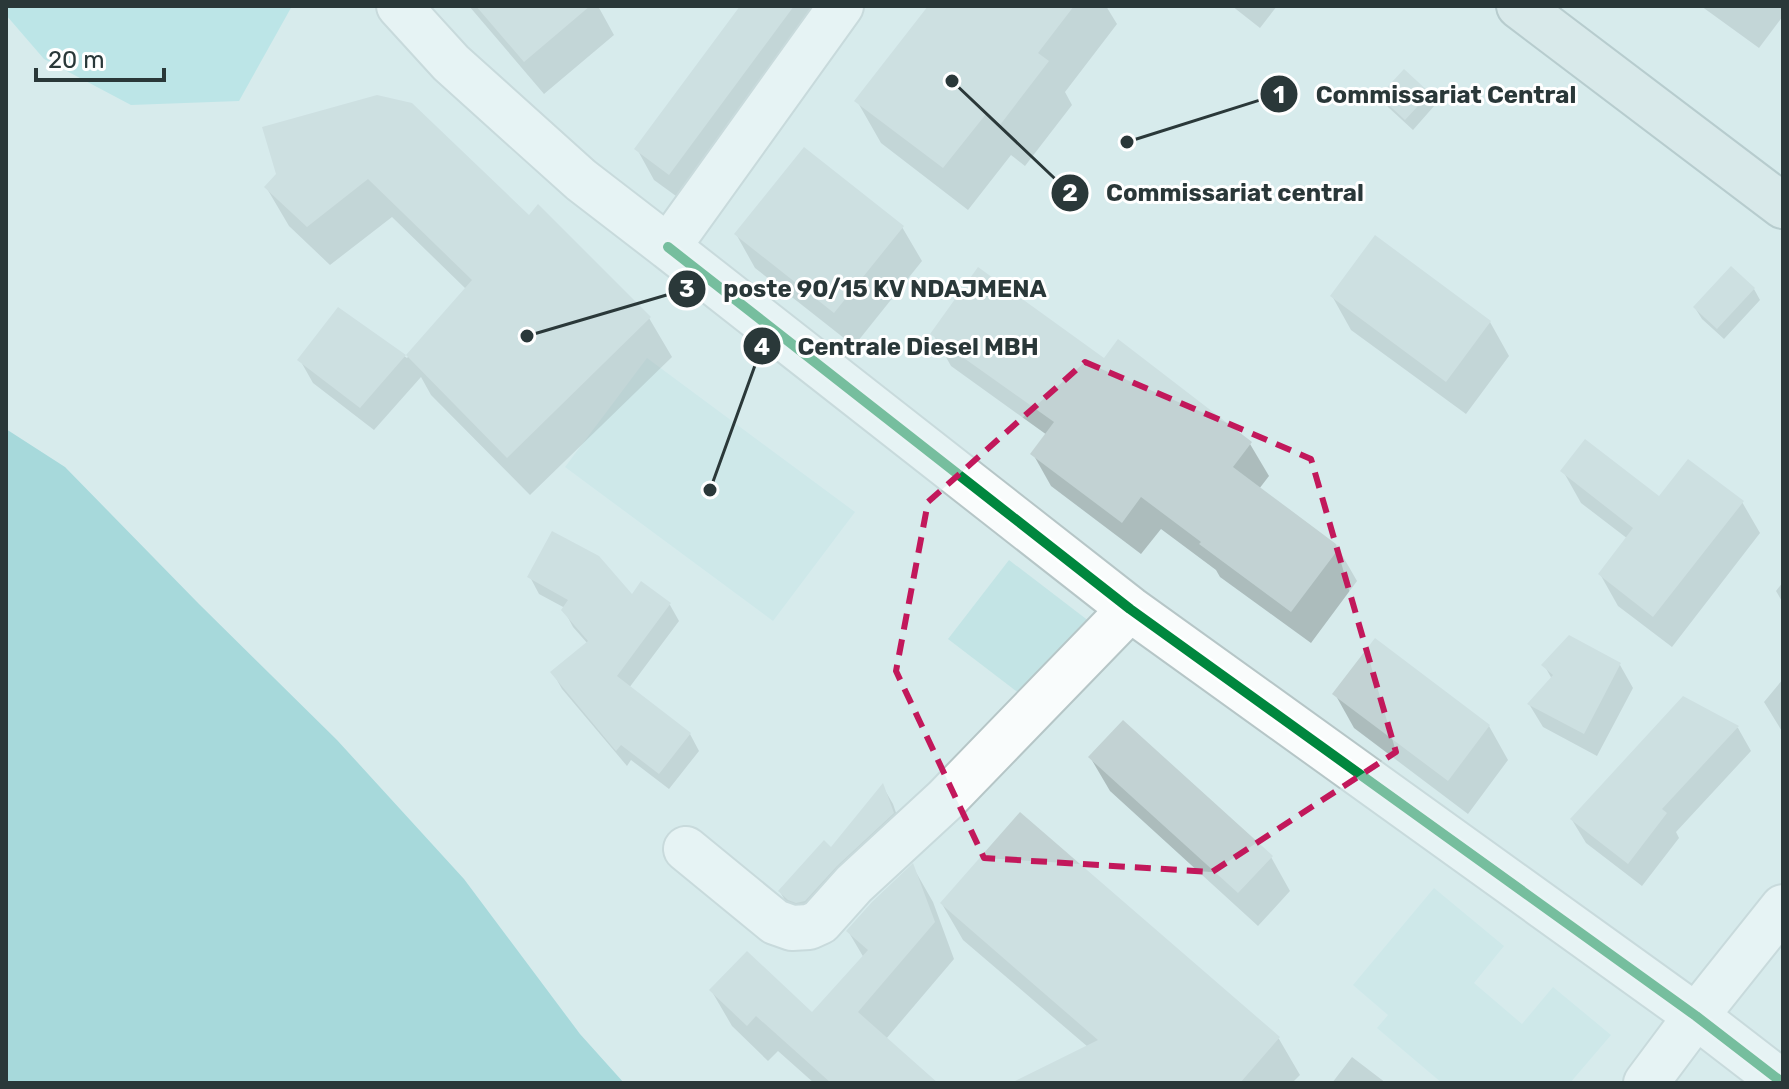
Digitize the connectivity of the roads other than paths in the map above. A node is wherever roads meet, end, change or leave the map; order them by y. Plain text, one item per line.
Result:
1 (399, 6) edge
2 (841, 6) edge
3 (1519, 6) edge
4 (1783, 206) edge
5 (668, 247) junction
6 (1130, 609) junction
7 (686, 849) dead end
8 (1783, 907) edge
9 (1696, 1016) junction
10 (1646, 1083) edge
11 (1783, 1083) edge

1 - 5 street
2 - 5 street
3 - 4 main road
5 - 6 street
6 - 7 street
6 - 9 street
8 - 9 street
9 - 10 street
9 - 11 street

